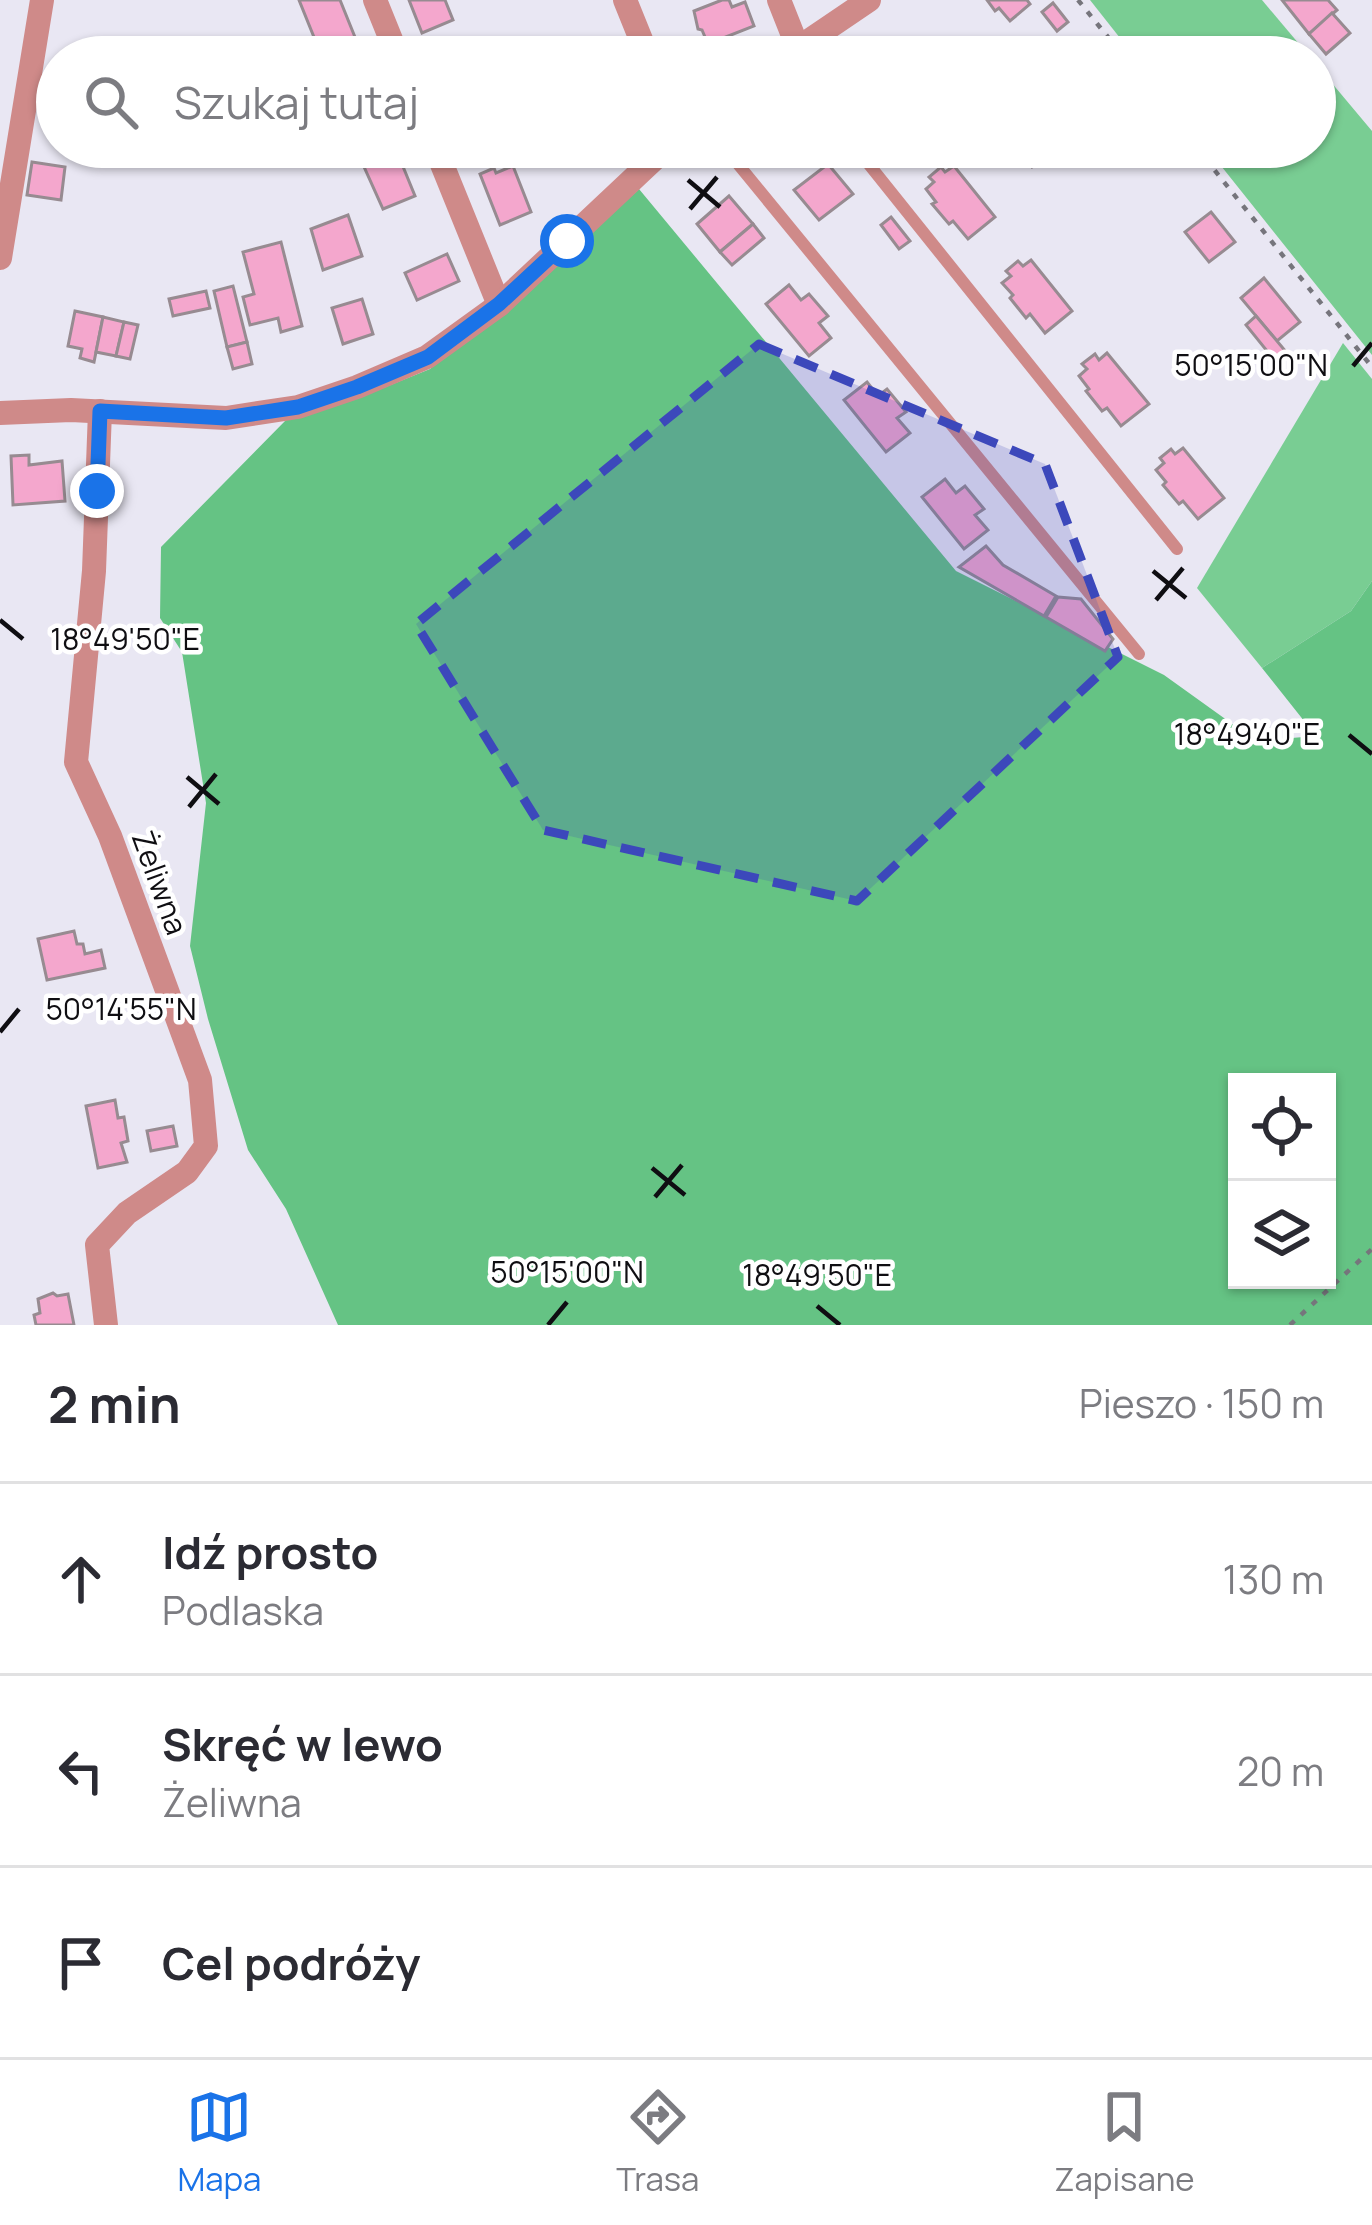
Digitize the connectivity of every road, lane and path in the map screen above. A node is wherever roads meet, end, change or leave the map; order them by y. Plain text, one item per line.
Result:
1 (42, 0) edge
2 (375, 0) edge
3 (625, 0) edge
4 (779, 0) edge
5 (869, 0) edge
6 (1078, 0) edge
7 (834, 11) edge
8 (36, 36) edge
9 (390, 36) edge
10 (639, 36) edge
11 (788, 36) edge
12 (808, 36) edge
13 (1107, 36) edge
14 (36, 37) edge
15 (444, 168) edge
16 (645, 168) edge
17 (741, 168) edge
18 (872, 168) edge
19 (1213, 168) edge
20 (0, 258) edge
21 (499, 304) junction
22 (1372, 367) edge
23 (100, 411) junction
24 (0, 413) edge
25 (1177, 549) dead end
26 (1139, 654) dead end
27 (1372, 1249) edge
28 (106, 1325) edge
29 (1290, 1325) edge

1 - 8 street
2 - 9 street
3 - 10 street
4 - 11 street
5 - 7 street
6 - 13 path
7 - 12 street
14 - 20 street
15 - 21 street
16 - 21 street
17 - 26 lane
18 - 25 lane
19 - 22 path
21 - 23 street
23 - 24 street
23 - 28 street, Żeliwna
27 - 29 path

